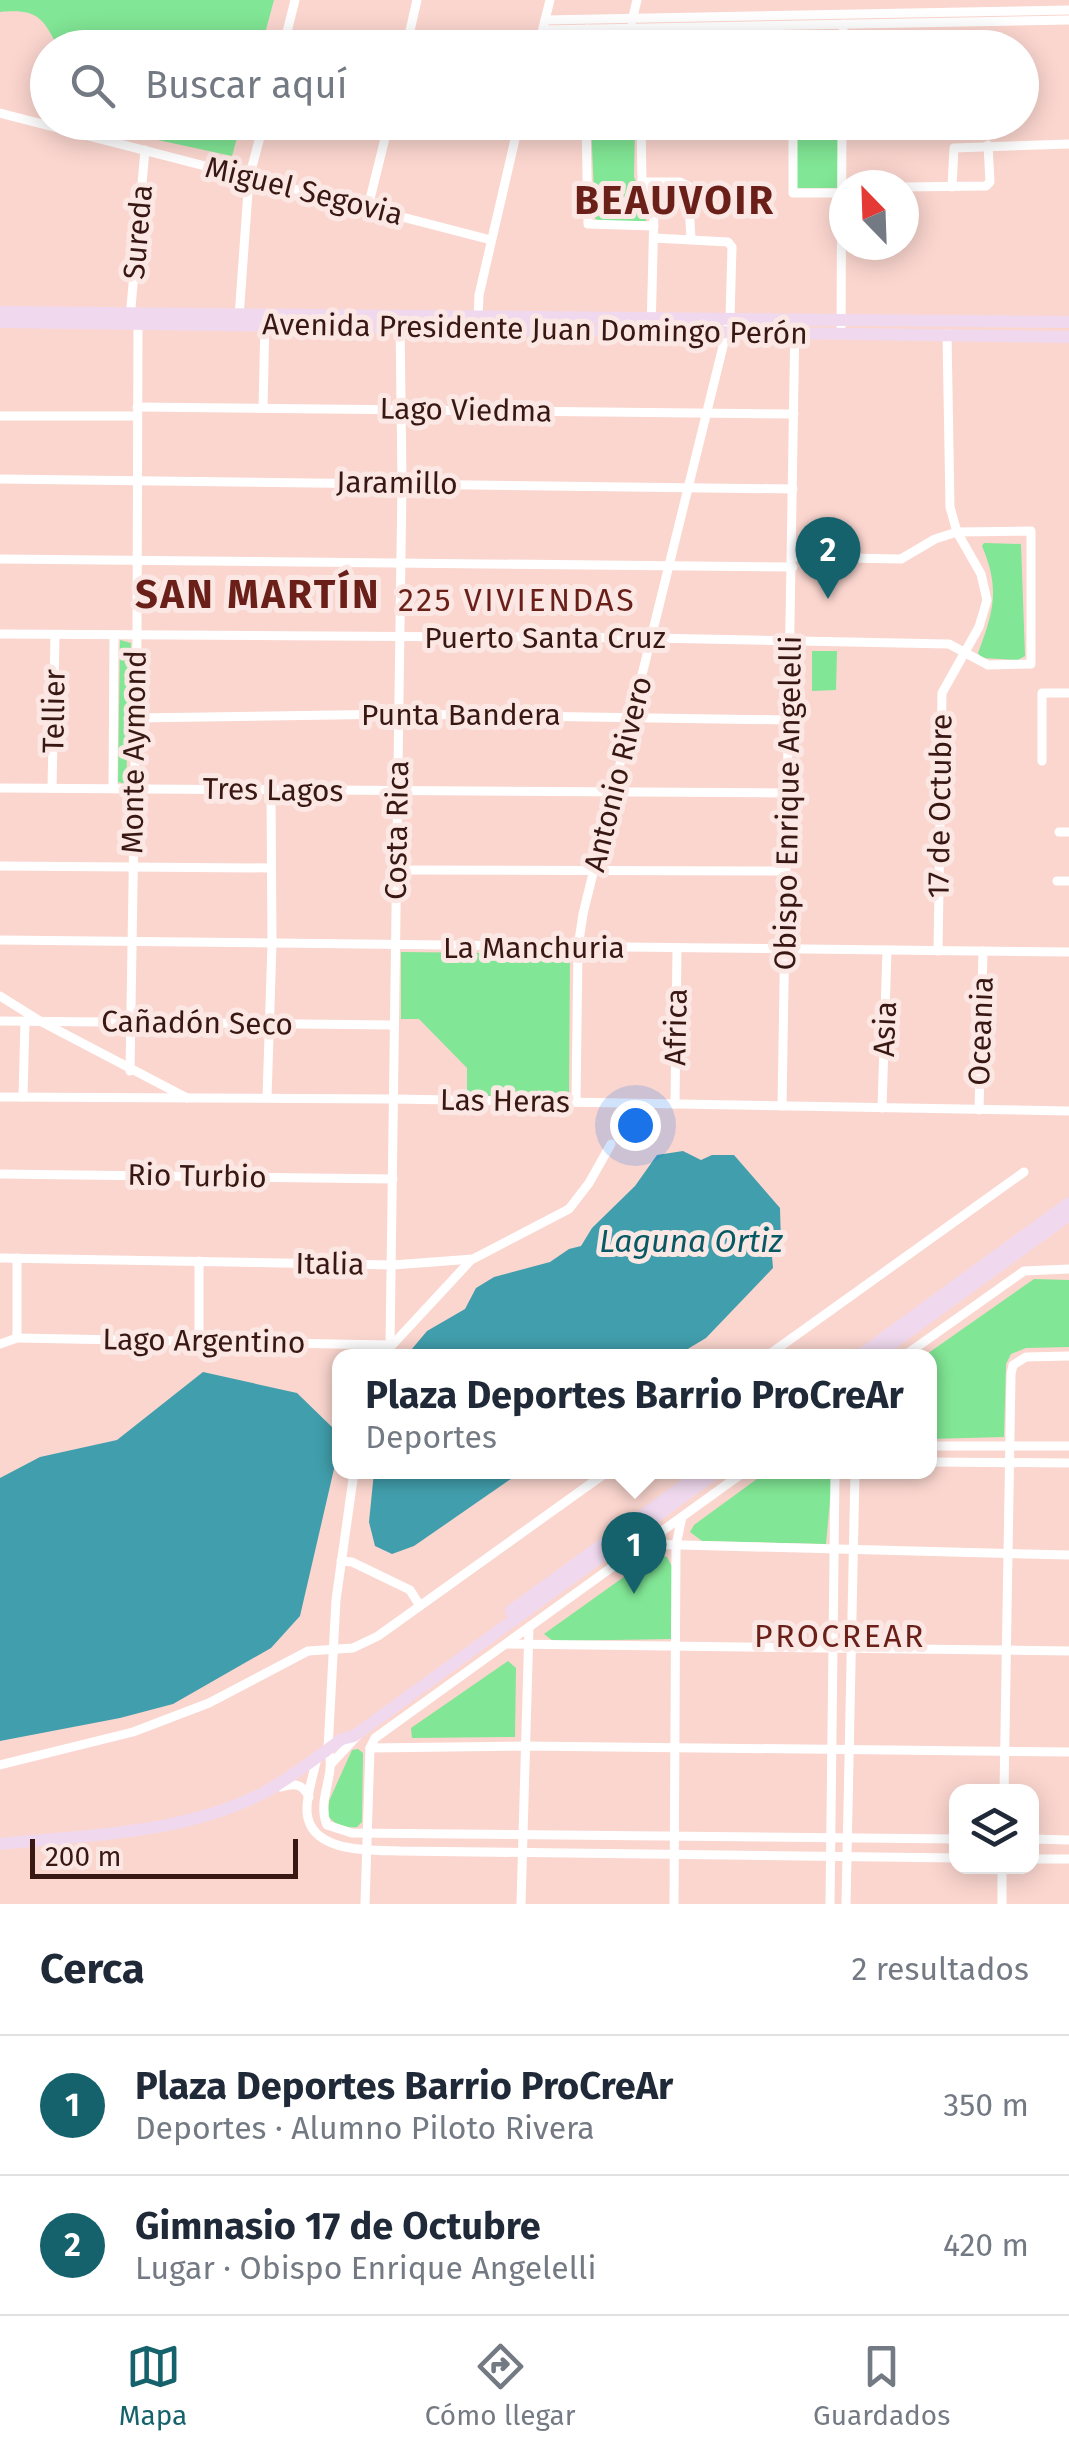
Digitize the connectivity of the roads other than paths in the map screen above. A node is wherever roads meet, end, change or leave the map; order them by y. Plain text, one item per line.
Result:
1 (295, 0) edge
2 (417, 0) edge
3 (550, 0) edge
4 (637, 0) edge
5 (807, 0) edge
6 (900, 0) edge
7 (984, 5) edge
8 (1068, 13) edge
9 (897, 18) junction
10 (802, 20) junction
11 (632, 23) junction
12 (843, 24) junction
13 (544, 25) junction
14 (588, 29) joint
15 (288, 30) edge
16 (410, 30) edge
17 (543, 30) edge
18 (843, 30) edge
19 (0, 113) edge
20 (30, 121) edge
21 (106, 140) edge
22 (259, 140) edge
23 (385, 140) edge
24 (516, 140) edge
25 (586, 140) edge
26 (641, 140) edge
27 (793, 140) edge
28 (842, 140) edge
29 (1069, 144) edge
30 (988, 145) junction
31 (145, 150) junction
32 (843, 170) edge
33 (249, 178) junction
34 (642, 182) junction
35 (919, 187) edge
36 (952, 188) junction
37 (829, 190) edge
38 (368, 207) junction
39 (654, 232) junction
40 (691, 239) junction
41 (491, 240) junction
42 (842, 260) edge
43 (0, 312) edge
44 (240, 318) junction
45 (265, 318) junction
46 (730, 318) junction
47 (136, 319) junction
48 (400, 321) junction
49 (944, 321) junction
50 (0, 322) edge
51 (478, 322) junction
52 (1069, 322) edge
53 (651, 324) junction
54 (796, 326) junction
55 (842, 327) junction
56 (724, 333) junction
57 (948, 337) junction
58 (1069, 337) edge
59 (264, 408) junction
60 (401, 410) junction
61 (137, 411) junction
62 (706, 413) junction
63 (794, 414) junction
64 (0, 416) edge
65 (0, 479) edge
66 (136, 480) junction
67 (402, 482) junction
68 (688, 487) junction
69 (794, 490) junction
70 (958, 532) junction
71 (0, 559) edge
72 (137, 560) junction
73 (793, 562) junction
74 (400, 565) junction
75 (667, 568) junction
76 (0, 634) edge
77 (55, 635) junction
78 (114, 635) junction
79 (137, 636) junction
80 (400, 638) junction
81 (652, 638) junction
82 (790, 641) junction
83 (967, 652) junction
84 (1069, 693) edge
85 (399, 714) junction
86 (634, 715) junction
87 (135, 718) junction
88 (787, 720) junction
89 (1042, 761) dead end
90 (0, 788) edge
91 (52, 788) junction
92 (113, 788) junction
93 (134, 788) junction
94 (271, 791) junction
95 (398, 791) junction
96 (614, 792) junction
97 (786, 793) junction
98 (0, 866) edge
99 (132, 868) junction
100 (271, 868) junction
101 (396, 870) junction
102 (785, 871) junction
103 (592, 872) junction
104 (1057, 881) dead end
105 (1069, 881) edge
106 (0, 940) edge
107 (131, 942) junction
108 (272, 944) junction
109 (394, 947) junction
110 (578, 947) junction
111 (677, 949) junction
112 (786, 950) junction
113 (887, 950) junction
114 (938, 951) junction
115 (983, 951) junction
116 (1069, 952) edge
117 (0, 996) edge
118 (0, 1021) edge
119 (25, 1021) junction
120 (40, 1021) junction
121 (132, 1022) junction
122 (269, 1024) junction
123 (394, 1025) junction
124 (135, 1073) junction
125 (0, 1096) edge
126 (23, 1096) junction
127 (125, 1098) junction
128 (267, 1098) junction
129 (394, 1098) junction
130 (189, 1100) junction
131 (576, 1102) junction
132 (676, 1104) junction
133 (782, 1106) junction
134 (882, 1108) junction
135 (979, 1110) junction
136 (1069, 1111) edge
137 (611, 1144) dead end
138 (1024, 1172) dead end
139 (0, 1174) edge
140 (393, 1179) junction
141 (1069, 1203) edge
142 (1069, 1216) edge
143 (0, 1258) edge
144 (18, 1258) junction
145 (472, 1258) junction
146 (199, 1261) junction
147 (393, 1265) junction
148 (1069, 1269) edge
149 (17, 1338) junction
150 (199, 1340) junction
151 (0, 1344) edge
152 (390, 1345) junction
153 (387, 1349) edge
154 (777, 1349) edge
155 (869, 1349) edge
156 (885, 1349) edge
157 (914, 1349) edge
158 (1069, 1356) edge
159 (937, 1446) edge
160 (1010, 1446) junction
161 (1069, 1446) edge
162 (937, 1462) edge
163 (1010, 1462) junction
164 (1069, 1463) edge
165 (353, 1479) edge
166 (597, 1479) edge
167 (692, 1479) edge
168 (707, 1479) edge
169 (734, 1479) edge
170 (835, 1479) edge
171 (854, 1479) edge
172 (682, 1516) junction
173 (643, 1544) junction
174 (676, 1546) junction
175 (834, 1550) junction
176 (853, 1550) junction
177 (1009, 1555) junction
178 (1069, 1555) edge
179 (342, 1560) junction
180 (420, 1606) junction
181 (529, 1627) junction
182 (505, 1644) junction
183 (526, 1646) junction
184 (676, 1646) junction
185 (833, 1648) junction
186 (852, 1648) junction
187 (334, 1650) junction
188 (1008, 1650) junction
189 (1069, 1651) edge
190 (366, 1727) junction
191 (342, 1739) junction
192 (524, 1746) junction
193 (370, 1748) junction
194 (675, 1748) junction
195 (832, 1749) junction
196 (849, 1750) junction
197 (1005, 1751) junction
198 (1069, 1752) edge
199 (326, 1756) junction
200 (0, 1765) edge
201 (1004, 1784) edge
202 (269, 1790) junction
203 (310, 1797) junction
204 (366, 1833) junction
205 (522, 1834) junction
206 (676, 1836) junction
207 (830, 1838) junction
208 (848, 1838) junction
209 (949, 1839) edge
210 (1039, 1840) edge
211 (1069, 1840) edge
212 (0, 1844) edge
213 (365, 1849) junction
214 (522, 1852) junction
215 (675, 1854) junction
216 (830, 1856) junction
217 (847, 1857) junction
218 (949, 1858) edge
219 (1039, 1859) edge
220 (1069, 1859) edge
221 (1002, 1874) edge
222 (365, 1904) edge
223 (521, 1904) edge
224 (674, 1904) edge
225 (830, 1904) edge
226 (846, 1904) edge
227 (1002, 1904) edge

1 - 15 street
2 - 16 street
3 - 13 street
4 - 11 street
5 - 10 street
6 - 9 street
7 - 8 street
7 - 9 street
8 - 9 street
9 - 10 street
9 - 12 street
10 - 11 street
10 - 12 street
11 - 13 street
11 - 14 street
12 - 18 street
13 - 14 street
13 - 17 street
19 - 20 street, Miguel Segovia
21 - 31 street, Miguel Segovia
22 - 33 street
23 - 38 street
24 - 41 street
25 - 39 street
26 - 34 street
27 - 37 street
28 - 32 street
29 - 30 street
30 - 36 street
30 - 36 street
31 - 33 street, Miguel Segovia
31 - 47 street, Sureda
33 - 38 street, Miguel Segovia
33 - 44 street
34 - 39 street
34 - 40 street
35 - 36 street
38 - 41 street, Miguel Segovia
39 - 40 street
39 - 53 street
40 - 46 street
41 - 51 street
42 - 55 street
43 - 47 main road, Avenida Presidente Juan Domingo Perón
44 - 45 main road, Avenida Presidente Juan Domingo Perón
44 - 47 main road, Avenida Presidente Juan Domingo Perón
45 - 48 main road, Avenida Presidente Juan Domingo Perón
45 - 59 street
46 - 53 main road, Avenida Presidente Juan Domingo Perón
46 - 54 main road, Avenida Presidente Juan Domingo Perón
46 - 56 street, Antonio Rivero
47 - 50 main road, Avenida Presidente Juan Domingo Perón
47 - 61 street, Monte Aymond
48 - 51 main road, Avenida Presidente Juan Domingo Perón
48 - 60 street, Costa Rica
49 - 52 main road, Avenida Presidente Juan Domingo Perón
49 - 55 main road, Avenida Presidente Juan Domingo Perón
49 - 57 street, 17 de Octubre
51 - 53 main road, Avenida Presidente Juan Domingo Perón
53 - 56 main road, Avenida Presidente Juan Domingo Perón
54 - 55 main road, Avenida Presidente Juan Domingo Perón
54 - 56 main road, Avenida Presidente Juan Domingo Perón
54 - 63 street, Obispo Enrique Angelelli
55 - 57 main road, Avenida Presidente Juan Domingo Perón
56 - 62 street, Antonio Rivero
57 - 58 main road, Avenida Presidente Juan Domingo Perón
57 - 70 street, 17 de Octubre
59 - 60 street, Lago Viedma
59 - 61 street, Lago Viedma
60 - 62 street, Lago Viedma
60 - 67 street, Costa Rica
61 - 64 street, Lago Viedma
61 - 66 street, Monte Aymond
62 - 63 street, Lago Viedma
62 - 68 street, Antonio Rivero
63 - 69 street, Obispo Enrique Angelelli
65 - 66 street, Jaramillo
66 - 67 street, Jaramillo
66 - 72 street, Monte Aymond
67 - 68 street, Jaramillo
67 - 74 street, Costa Rica
68 - 69 street, Jaramillo
68 - 75 street, Antonio Rivero
69 - 73 street, Obispo Enrique Angelelli
70 - 73 street
70 - 83 street, 17 de Octubre
70 - 83 street, Puerto Santa Cruz
71 - 72 street
72 - 74 street
72 - 79 street, Monte Aymond
73 - 75 street
73 - 82 street, Obispo Enrique Angelelli
74 - 75 street
74 - 80 street, Costa Rica
75 - 81 street, Antonio Rivero
76 - 77 street, Puerto Santa Cruz
77 - 78 street, Puerto Santa Cruz
77 - 91 street, Tellier
78 - 79 street, Puerto Santa Cruz
78 - 92 street
79 - 80 street, Puerto Santa Cruz
79 - 87 street, Monte Aymond
80 - 81 street, Puerto Santa Cruz
80 - 85 street, Costa Rica
81 - 82 street, Puerto Santa Cruz
81 - 86 street, Antonio Rivero
82 - 83 street, Puerto Santa Cruz
82 - 88 street, Obispo Enrique Angelelli
83 - 114 street, 17 de Octubre
84 - 89 street
85 - 86 street, Punta Bandera
85 - 87 street, Punta Bandera
85 - 95 street, Costa Rica
86 - 88 street, Punta Bandera
86 - 96 street, Antonio Rivero
87 - 93 street, Monte Aymond
88 - 97 street, Obispo Enrique Angelelli
90 - 91 street, Tres Lagos
91 - 92 street, Tres Lagos
92 - 93 street, Tres Lagos
93 - 94 street, Tres Lagos
93 - 99 street, Monte Aymond
94 - 95 street, Tres Lagos
94 - 100 street
95 - 96 street, Tres Lagos
95 - 101 street, Costa Rica
96 - 97 street, Tres Lagos
96 - 103 street, Antonio Rivero
97 - 102 street, Obispo Enrique Angelelli
98 - 99 street
99 - 100 street
99 - 107 street, Monte Aymond
100 - 108 street
101 - 103 street
101 - 109 street, Costa Rica
102 - 103 street
102 - 112 street, Obispo Enrique Angelelli
103 - 110 street, Antonio Rivero
104 - 105 street
106 - 107 street, La Manchuria
107 - 108 street, La Manchuria
107 - 121 street, Monte Aymond
108 - 109 street, La Manchuria
108 - 122 street
109 - 110 street, La Manchuria
109 - 123 street, Costa Rica
110 - 111 street, La Manchuria
110 - 131 street, Antonio Rivero
111 - 112 street, La Manchuria
111 - 132 street, Africa
112 - 113 street, La Manchuria
112 - 133 street, Obispo Enrique Angelelli
113 - 114 street, La Manchuria
113 - 134 street, Asia
114 - 115 street, La Manchuria
115 - 116 street, La Manchuria
115 - 135 street, Oceania
117 - 120 street
118 - 119 street, Cañadón Seco
119 - 120 street, Cañadón Seco
119 - 126 street
120 - 121 street, Cañadón Seco
120 - 124 street
121 - 122 street, Cañadón Seco
121 - 124 street, Monte Aymond
122 - 123 street, Cañadón Seco
122 - 128 street
123 - 129 street, Costa Rica
124 - 127 street
124 - 130 street
125 - 126 street, Las Heras
126 - 127 street, Las Heras
127 - 130 street, Las Heras
128 - 129 street, Las Heras
128 - 130 street, Las Heras
129 - 131 street, Las Heras
129 - 140 street, Costa Rica
131 - 132 street, Las Heras
132 - 133 street, Las Heras
133 - 134 street, Las Heras
134 - 135 street, Las Heras
135 - 136 street, Las Heras
137 - 145 street, Italia
138 - 154 street
139 - 140 street, Rio Turbio
140 - 147 street, Costa Rica
141 - 155 main road
142 - 156 main road
143 - 144 street, Italia
144 - 146 street, Italia
144 - 149 street
145 - 147 street, Italia
145 - 152 street
146 - 147 street, Italia
146 - 150 street
147 - 152 street, Costa Rica
148 - 157 street
149 - 150 street, Lago Argentino
149 - 151 street
150 - 152 street, Lago Argentino
152 - 153 street
158 - 160 street
159 - 160 street
160 - 161 street
160 - 163 street
162 - 163 street
163 - 164 street
163 - 177 street
165 - 179 street
166 - 180 street
167 - 191 main road
168 - 190 main road
169 - 172 street
170 - 175 street
171 - 176 street
172 - 173 street
172 - 174 street
173 - 174 street
173 - 181 street
174 - 175 street
174 - 184 street
175 - 176 street
175 - 185 street
176 - 177 street
176 - 186 street
177 - 178 street
177 - 188 street
179 - 180 street
179 - 187 street
180 - 187 street
181 - 182 street
181 - 183 street
182 - 183 street
182 - 193 street
183 - 184 street
183 - 192 street
184 - 185 street
184 - 194 street
185 - 186 street
185 - 195 street
186 - 188 street
186 - 196 street
187 - 199 street
187 - 200 street
188 - 189 street
188 - 197 street
190 - 191 main road
190 - 199 street
191 - 199 main road
192 - 193 street
192 - 194 street
192 - 205 street
193 - 204 street
194 - 195 street
194 - 206 street
195 - 196 street
195 - 207 street
196 - 197 street
196 - 208 street
197 - 198 street
197 - 201 street
199 - 202 main road
199 - 203 street
199 - 204 street
202 - 203 street
202 - 212 main road
203 - 213 street
204 - 205 street
204 - 213 street
205 - 206 street
205 - 214 street
206 - 207 street
206 - 215 street
207 - 208 street
207 - 216 street
208 - 209 street
208 - 217 street
210 - 211 street
213 - 214 street
213 - 222 street
214 - 215 street
214 - 223 street
215 - 216 street
215 - 224 street
216 - 217 street
216 - 225 street
217 - 218 street
217 - 226 street
219 - 220 street
221 - 227 street

